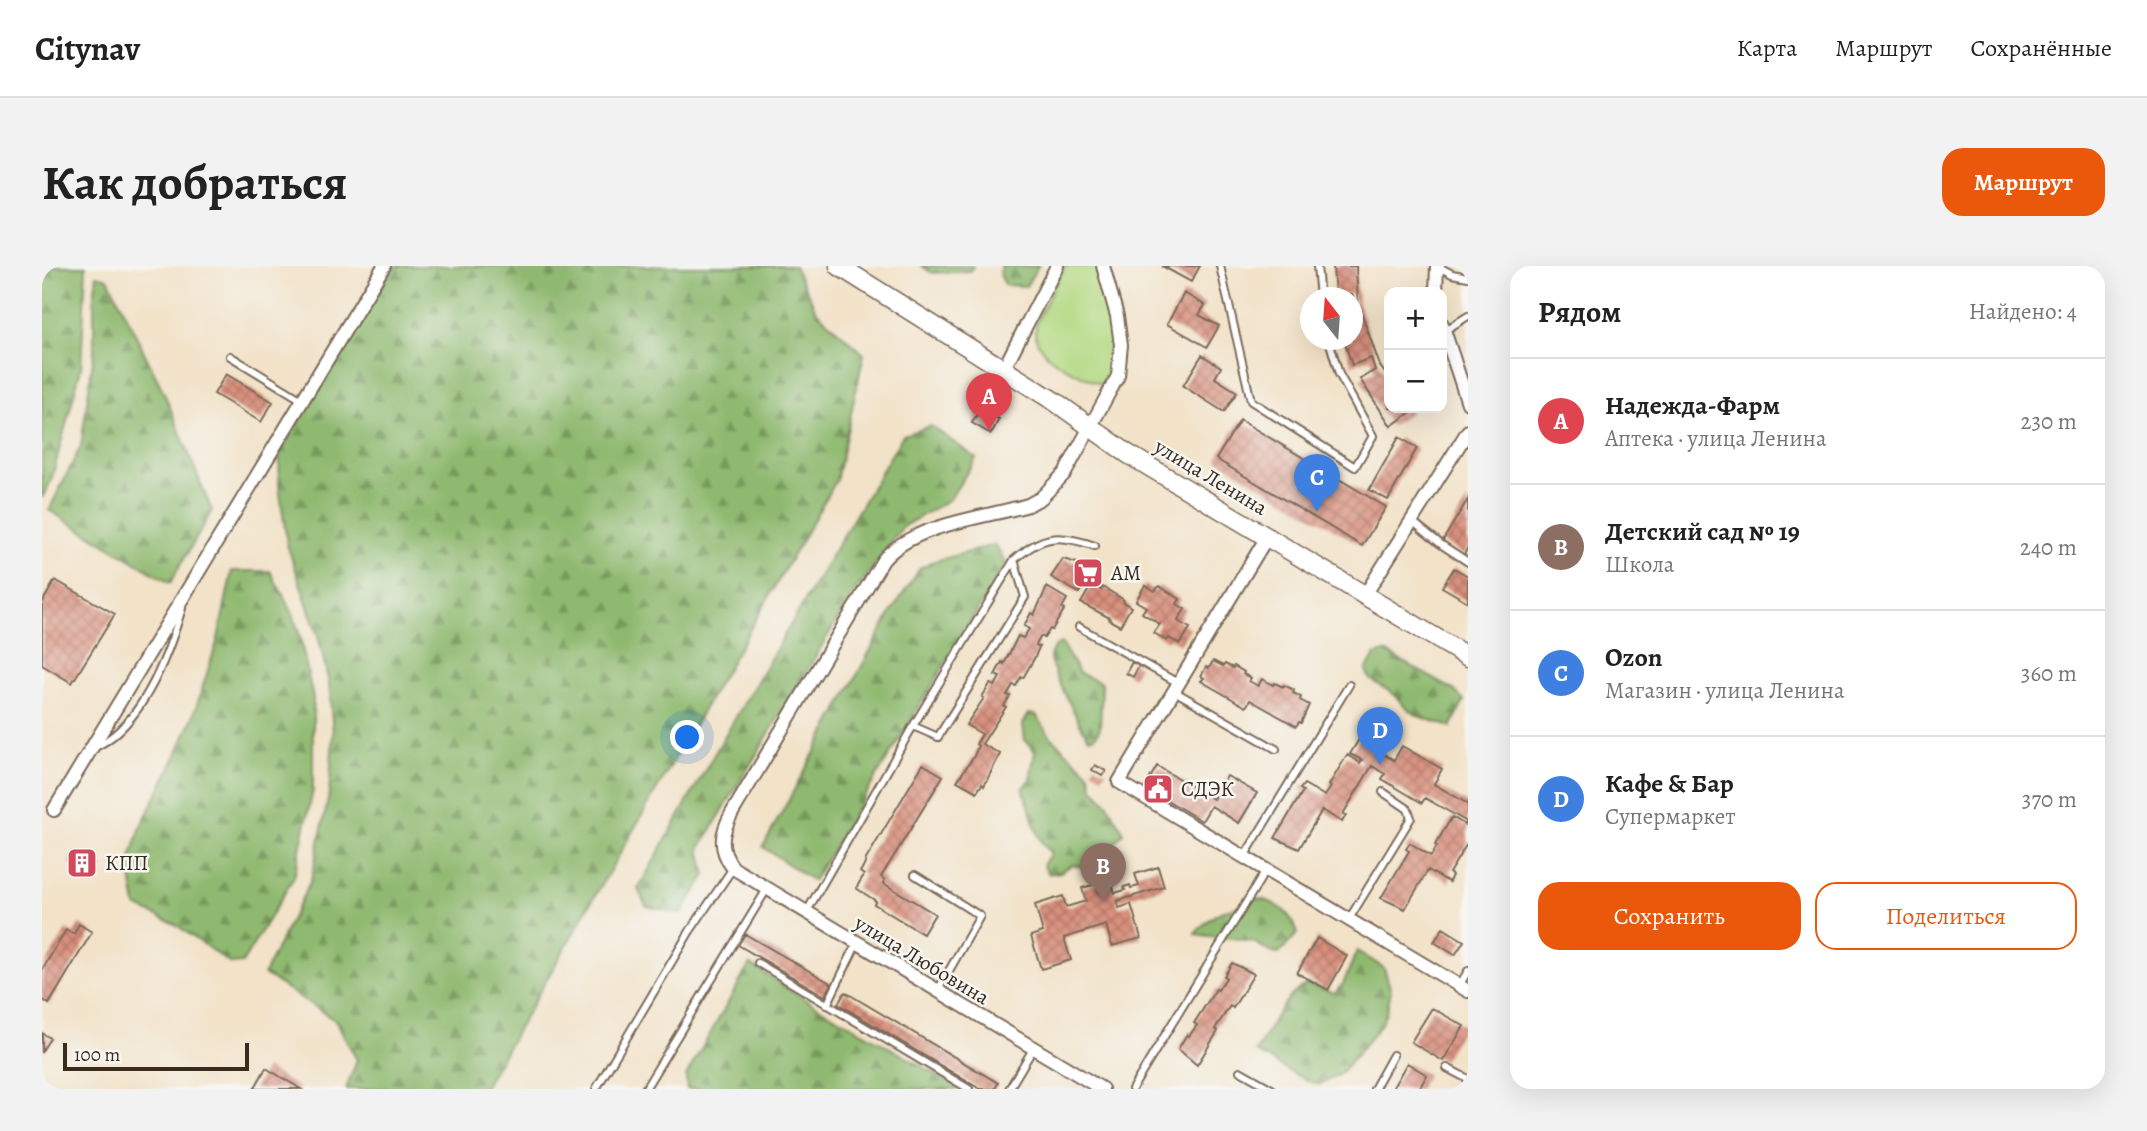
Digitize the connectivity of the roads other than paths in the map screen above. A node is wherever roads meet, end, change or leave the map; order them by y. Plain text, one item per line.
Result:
1 (384, 266) edge
2 (839, 266) edge
3 (1057, 266) edge
4 (1103, 266) edge
5 (1220, 266) edge
6 (1317, 266) edge
7 (1437, 266) edge
8 (1468, 277) edge
9 (1319, 287) edge
10 (1436, 287) edge
11 (1468, 316) edge
12 (1447, 325) edge
13 (1447, 337) edge
14 (1332, 350) edge
15 (230, 356) dead end
16 (1006, 371) junction
17 (1465, 383) edge
18 (302, 400) junction
19 (1468, 403) edge
20 (1091, 427) junction
21 (1468, 431) edge
22 (1413, 522) junction
23 (1267, 537) junction
24 (1095, 546) dead end
25 (1014, 561) junction
26 (1468, 562) edge
27 (187, 589) junction
28 (1365, 595) junction
29 (1079, 627) dead end
30 (1468, 657) edge
31 (1349, 685) dead end
32 (1176, 687) junction
33 (913, 726) junction
34 (91, 749) junction
35 (1276, 749) dead end
36 (1383, 792) dead end
37 (54, 810) dead end
38 (1244, 857) junction
39 (729, 863) junction
40 (1266, 870) junction
41 (915, 875) dead end
42 (767, 889) junction
43 (806, 912) junction
44 (1349, 919) junction
45 (857, 943) junction
46 (758, 962) dead end
47 (1468, 971) edge
48 (1464, 988) edge
49 (937, 991) junction
50 (827, 1004) junction
51 (1033, 1048) junction
52 (1393, 1055) dead end
53 (1447, 1068) dead end
54 (1240, 1071) dead end
55 (1468, 1079) edge
56 (596, 1089) edge
57 (645, 1089) edge
58 (969, 1089) edge
59 (1009, 1089) edge
60 (1102, 1089) edge
61 (1132, 1089) edge
62 (1272, 1089) edge
63 (1374, 1089) edge

1 - 18 street
2 - 16 main road, улица Ленина
3 - 16 street
4 - 20 street
5 - 14 lane
6 - 9 lane
7 - 8 lane
7 - 10 street
11 - 12 lane
13 - 17 street
15 - 18 lane
16 - 20 main road, улица Ленина
17 - 19 street
18 - 27 street
20 - 23 main road, улица Ленина
20 - 39 street
21 - 22 street
22 - 26 lane
22 - 28 street
23 - 28 main road, улица Ленина
23 - 32 street
24 - 25 lane
25 - 33 lane
25 - 33 lane
27 - 34 street
27 - 34 lane
28 - 30 main road, улица Ленина
29 - 32 lane
31 - 38 lane
32 - 35 lane
32 - 38 street
33 - 43 lane
34 - 37 street
36 - 44 lane
38 - 40 street
39 - 42 street, улица Любовина
39 - 56 lane
40 - 44 street
40 - 61 lane
41 - 49 lane
42 - 43 street, улица Любовина
42 - 57 lane
43 - 45 street, улица Любовина
44 - 48 street
45 - 49 street, улица Любовина
45 - 50 lane
46 - 50 lane
47 - 48 lane
49 - 51 street, улица Любовина
50 - 58 lane
51 - 59 lane
51 - 60 street, улица Любовина
52 - 63 lane
53 - 55 lane
54 - 62 lane

